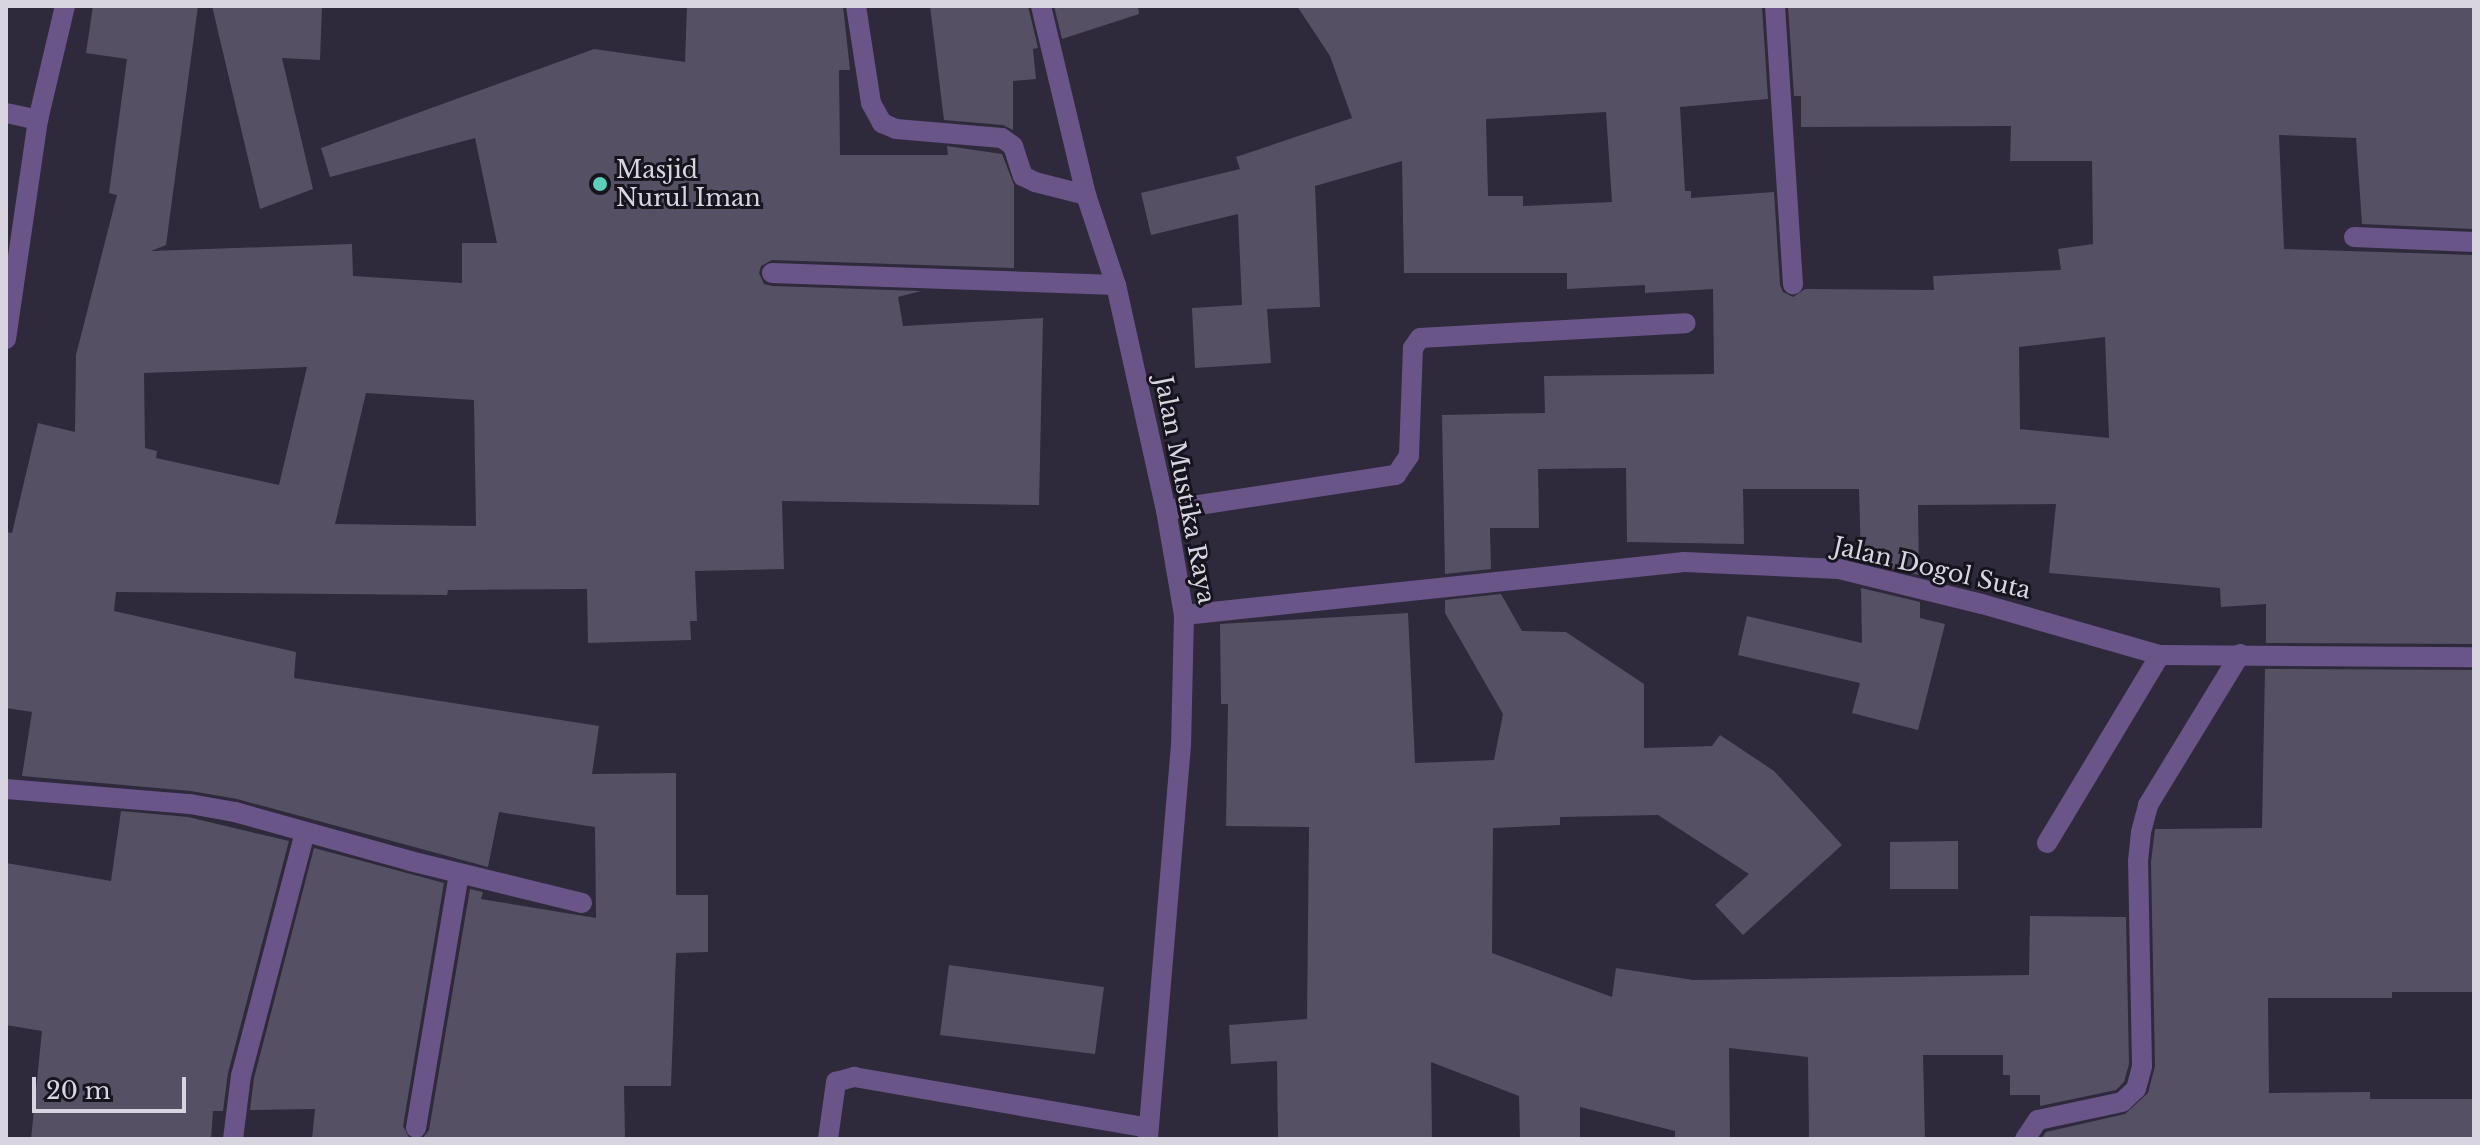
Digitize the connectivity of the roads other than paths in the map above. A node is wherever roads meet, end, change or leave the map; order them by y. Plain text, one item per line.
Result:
1 (65, 6) edge
2 (856, 6) edge
3 (1041, 6) edge
4 (1775, 6) edge
5 (6, 113) edge
6 (38, 120) junction
7 (1086, 195) junction
8 (2354, 237) dead end
9 (2474, 242) edge
10 (772, 273) dead end
11 (1793, 284) dead end
12 (1116, 285) junction
13 (1686, 323) dead end
14 (6, 339) edge
15 (1166, 510) junction
16 (1184, 615) junction
17 (2240, 654) junction
18 (2160, 655) junction
19 (2474, 657) edge
20 (6, 789) edge
21 (305, 832) junction
22 (2047, 843) dead end
23 (459, 874) junction
24 (582, 903) dead end
25 (416, 1128) dead end
26 (1148, 1134) edge
27 (233, 1139) edge
28 (828, 1139) edge
29 (2025, 1139) edge

1 - 6 street
2 - 7 street
3 - 7 street, Jalan Mustika Raya
4 - 11 street
5 - 6 street
6 - 14 street
7 - 12 street, Jalan Mustika Raya
8 - 9 street
10 - 12 street
12 - 15 street, Jalan Mustika Raya
13 - 15 street
15 - 16 street, Jalan Mustika Raya
16 - 18 street, Jalan Dogol Suta
16 - 26 street, Jalan Mustika Raya
17 - 18 street, Jalan Dogol Suta
17 - 19 street, Jalan Dogol Suta
17 - 29 street
18 - 22 street
20 - 21 street
21 - 23 street
21 - 27 street
23 - 24 street
23 - 25 street
26 - 28 street

